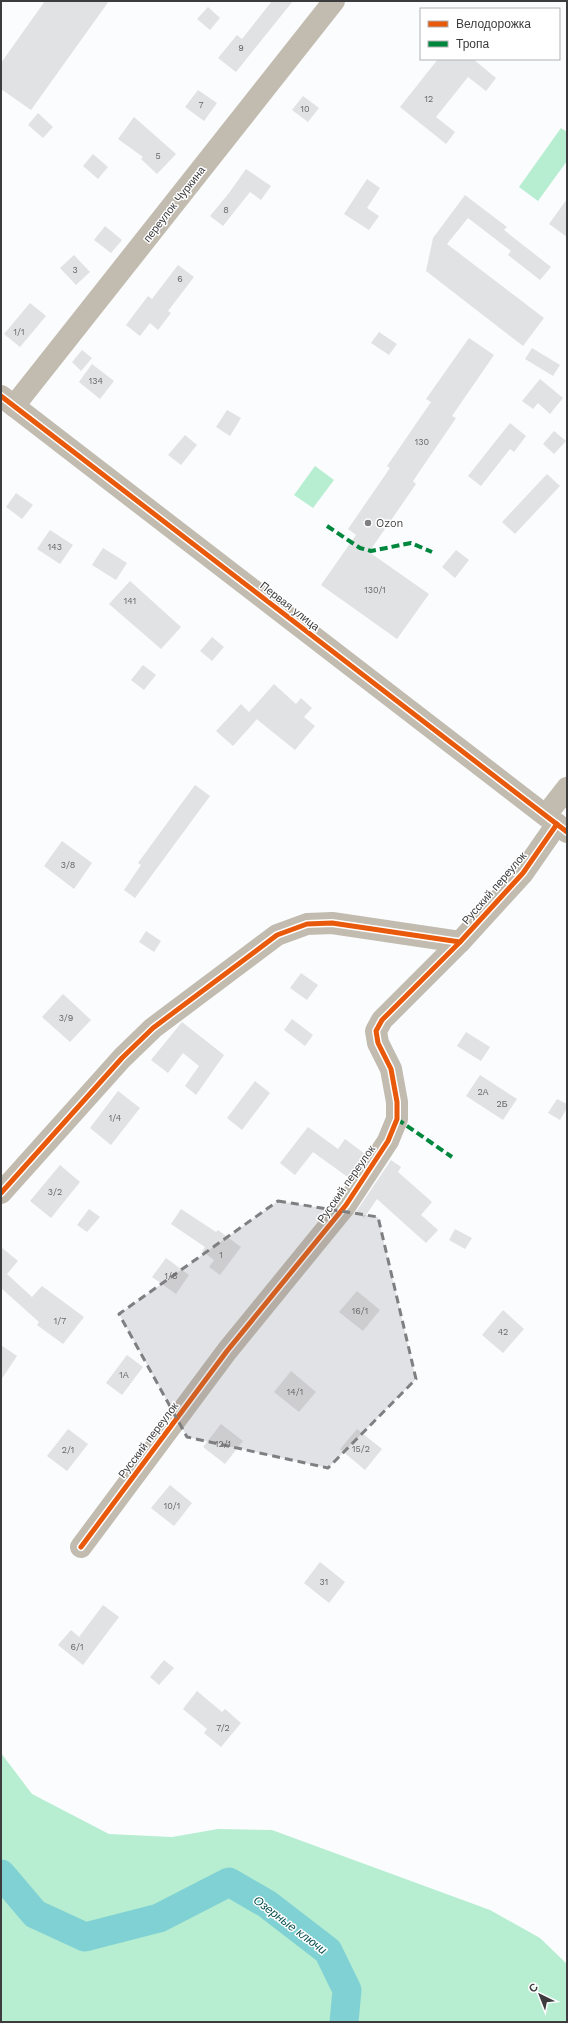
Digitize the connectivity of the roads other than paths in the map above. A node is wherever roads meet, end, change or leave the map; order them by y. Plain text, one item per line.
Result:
1 (334, 1) edge
2 (8, 401) edge
3 (567, 788) edge
4 (557, 824) edge
5 (460, 942) junction
6 (1, 1193) edge
7 (81, 1547) dead end

1 - 2 street, переулок Чуркина
2 - 4 street, Первая улица
3 - 4 street, Русский переулок
4 - 5 street, Русский переулок
5 - 6 street
5 - 7 street, Русский переулок

